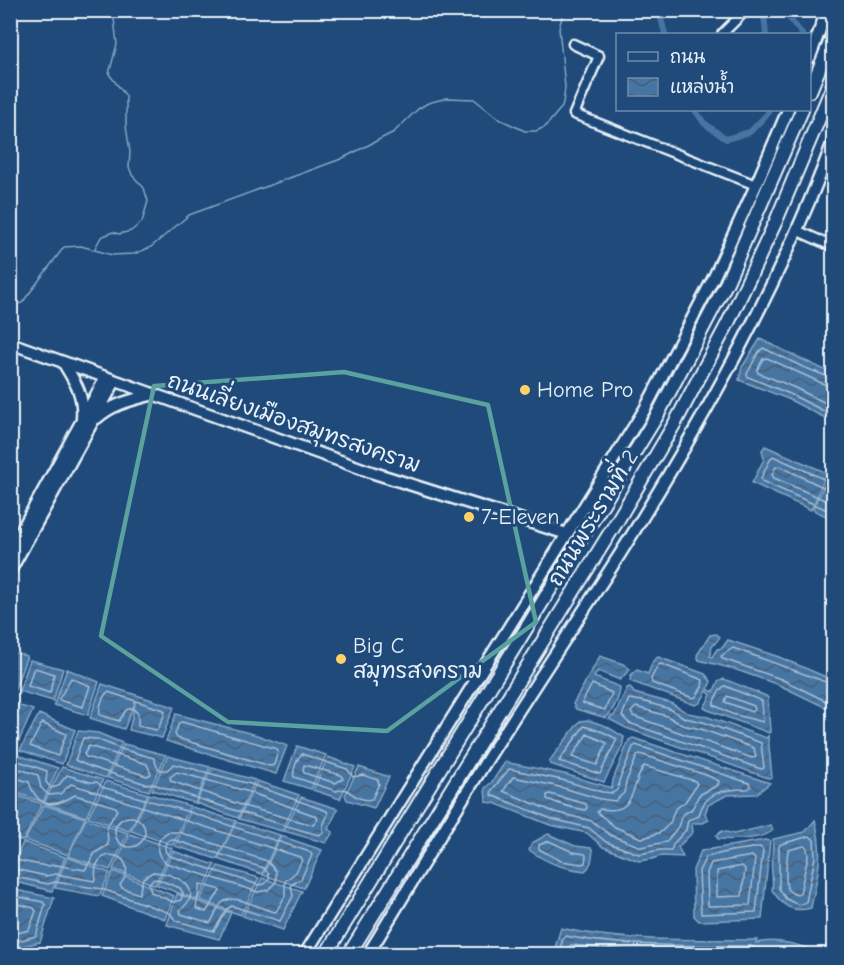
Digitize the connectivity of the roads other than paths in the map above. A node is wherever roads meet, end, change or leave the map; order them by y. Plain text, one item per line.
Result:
1 (746, 10) edge
2 (827, 10) edge
3 (723, 33) edge
4 (832, 37) edge
5 (573, 44) dead end
6 (811, 54) edge
7 (834, 83) edge
8 (811, 88) edge
9 (788, 111) edge
10 (802, 111) edge
11 (834, 139) edge
12 (756, 185) junction
13 (796, 230) junction
14 (834, 247) edge
15 (714, 277) junction
16 (727, 282) junction
17 (10, 343) edge
18 (63, 362) junction
19 (111, 379) junction
20 (154, 394) junction
21 (87, 422) junction
22 (76, 442) junction
23 (567, 534) junction
24 (10, 551) edge
25 (10, 571) edge
26 (305, 954) edge
27 (326, 954) edge
28 (349, 954) edge
29 (368, 954) edge

1 - 3 street
2 - 6 main road
4 - 8 highway
5 - 12 street
7 - 28 highway, ถนนพระรามที่ 2
9 - 12 main road, ถนนพระรามที่ 2
10 - 16 highway, ถนนพระรามที่ 2
11 - 13 main road, ถนนพระรามที่ 2
12 - 15 main road, ถนนพระรามที่ 2
13 - 14 street
13 - 29 main road, ถนนพระรามที่ 2
15 - 16 highway
15 - 23 main road, ถนนพระรามที่ 2
16 - 27 highway, ถนนพระรามที่ 2
17 - 18 main road, ถนนเลี่ยงเมืองสมุทรสงคราม
18 - 19 main road, ถนนเลี่ยงเมืองสมุทรสงคราม
18 - 21 main road
19 - 20 main road, ถนนเลี่ยงเมืองสมุทรสงคราม
19 - 21 main road
20 - 21 main road
20 - 23 main road, ถนนเลี่ยงเมืองสมุทรสงคราม
21 - 22 main road
22 - 24 main road
22 - 25 main road
23 - 26 main road, ถนนพระรามที่ 2

